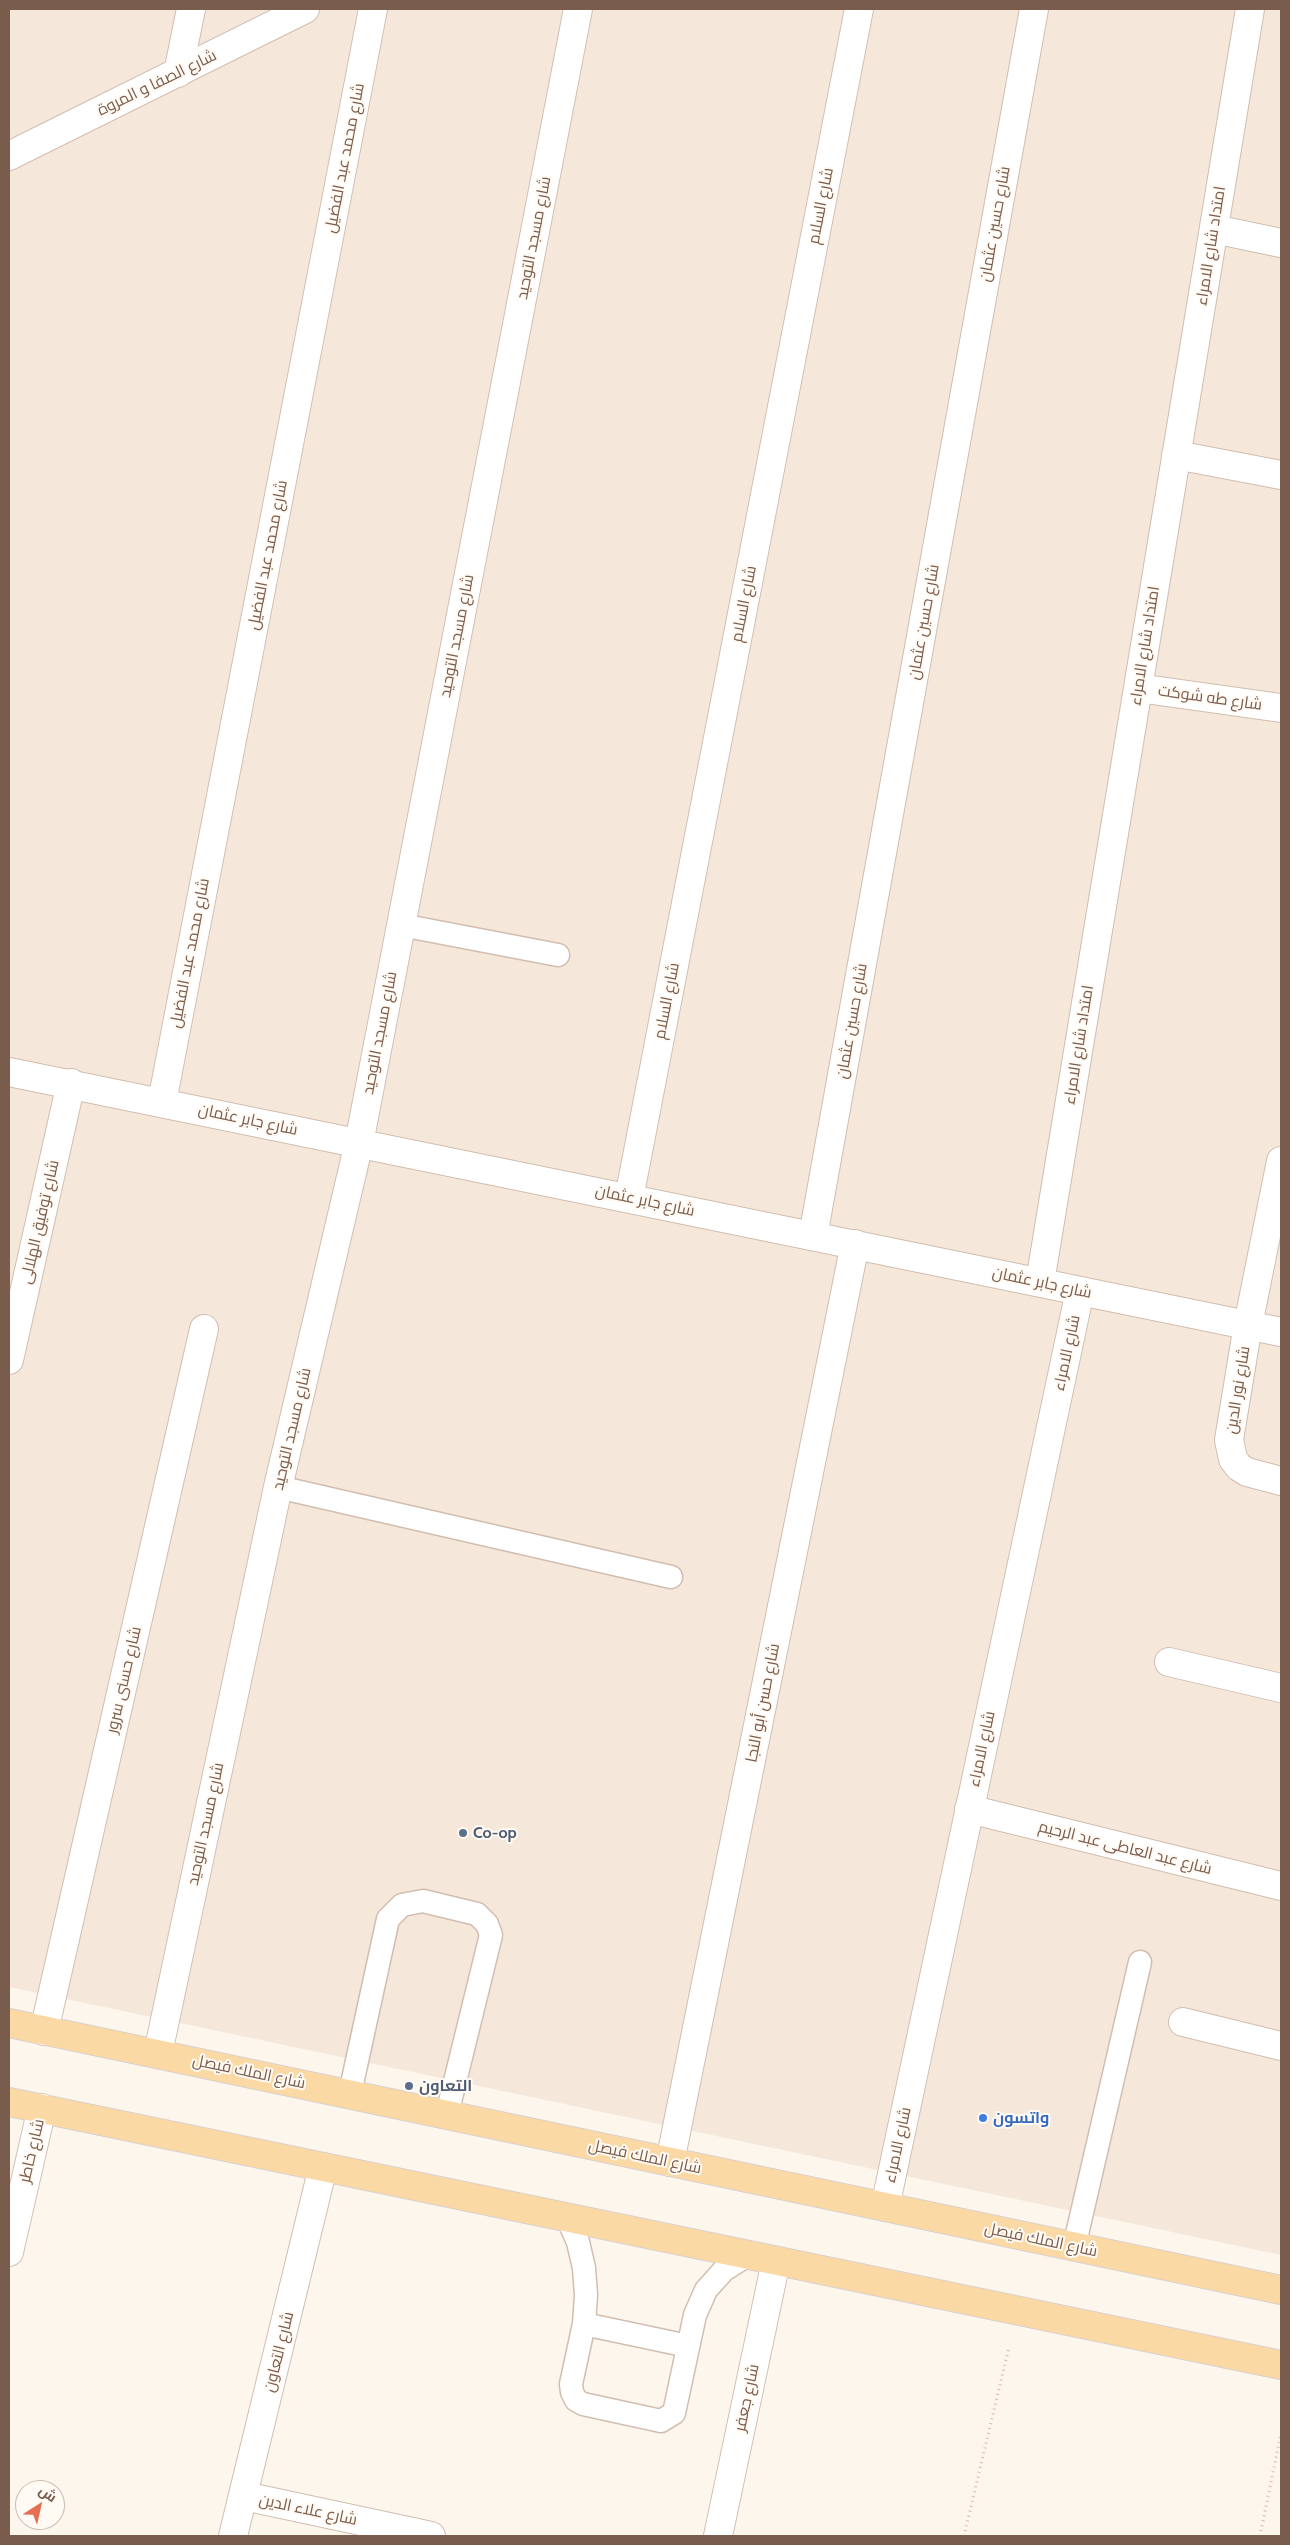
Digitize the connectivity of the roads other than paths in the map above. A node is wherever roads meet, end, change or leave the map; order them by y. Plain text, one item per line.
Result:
1 (191, 9) edge
2 (305, 9) edge
3 (374, 9) edge
4 (578, 9) edge
5 (859, 9) edge
6 (1034, 9) edge
7 (1250, 9) edge
8 (178, 73) junction
9 (9, 156) edge
10 (1214, 229) junction
11 (1281, 243) edge
12 (1176, 456) junction
13 (1281, 475) edge
14 (1138, 688) junction
15 (1281, 708) edge
16 (401, 924) junction
17 (558, 956) dead end
18 (9, 1072) edge
19 (71, 1083) junction
20 (162, 1102) junction
21 (359, 1143) junction
22 (1281, 1161) edge
23 (629, 1198) junction
24 (813, 1236) junction
25 (855, 1244) junction
26 (1040, 1282) junction
27 (1080, 1291) junction
28 (1248, 1325) junction
29 (204, 1329) dead end
30 (1281, 1332) edge
31 (9, 1360) edge
32 (1281, 1481) edge
33 (278, 1487) junction
34 (671, 1576) dead end
35 (1169, 1662) dead end
36 (1281, 1688) edge
37 (969, 1809) junction
38 (1281, 1886) edge
39 (1140, 1962) dead end
40 (1183, 2022) dead end
41 (9, 2023) edge
42 (44, 2031) junction
43 (1281, 2046) edge
44 (158, 2053) junction
45 (350, 2093) junction
46 (9, 2102) edge
47 (42, 2108) junction
48 (447, 2114) junction
49 (670, 2162) junction
50 (323, 2167) junction
51 (884, 2207) junction
52 (567, 2217) junction
53 (1074, 2247) junction
54 (9, 2252) edge
55 (748, 2255) junction
56 (776, 2261) junction
57 (1281, 2290) edge
58 (584, 2324) junction
59 (688, 2346) junction
60 (1281, 2365) edge
61 (244, 2496) junction
62 (233, 2536) edge
63 (431, 2536) edge
64 (718, 2536) edge

1 - 8 street
2 - 8 street, شارع الصفا و المروة
3 - 20 street, شارع محمد عبد الفضيل
4 - 16 street, شارع مسجد التوحيد
5 - 23 street, شارع السلام
6 - 24 street, شارع حسين عثمان
7 - 10 street, امتداد شارع الامراء
8 - 9 street, شارع الصفا و المروة
10 - 11 street
10 - 12 street, امتداد شارع الامراء
12 - 13 street
12 - 14 street, امتداد شارع الامراء
14 - 15 street, شارع طه شوكت
14 - 26 street, امتداد شارع الامراء
16 - 17 lane
16 - 21 street, شارع مسجد التوحيد
18 - 19 street, شارع جابر عثمان
19 - 20 street, شارع جابر عثمان
19 - 31 street, شارع توفيق الهلالى
20 - 21 street, شارع جابر عثمان
21 - 23 street, شارع جابر عثمان
21 - 33 street, شارع مسجد التوحيد
22 - 28 street, شارع نور الدين
23 - 24 street, شارع جابر عثمان
24 - 25 street, شارع جابر عثمان
25 - 26 street, شارع جابر عثمان
25 - 49 street, شارع حسن أبو النجا
26 - 27 street, شارع جابر عثمان
27 - 28 street, شارع جابر عثمان
27 - 37 street, شارع الامراء
28 - 30 street, شارع جابر عثمان
28 - 32 street, شارع نور الدين
29 - 42 street, شارع حسنى سرور
33 - 34 lane
33 - 44 street, شارع مسجد التوحيد
35 - 36 street
37 - 38 street, شارع عبد العاطى عبد الرحيم
37 - 51 street, شارع الامراء
39 - 53 lane
40 - 43 street
41 - 42 main road, شارع الملك فيصل
42 - 44 main road, شارع الملك فيصل
44 - 45 main road, شارع الملك فيصل
45 - 48 main road, شارع الملك فيصل
45 - 48 lane
46 - 47 main road
47 - 50 main road
47 - 54 street, شارع خاطر
48 - 49 main road, شارع الملك فيصل
49 - 51 main road, شارع الملك فيصل
50 - 52 main road
50 - 61 street, شارع التعاون
51 - 53 main road, شارع الملك فيصل
52 - 55 main road
52 - 58 lane
53 - 57 main road, شارع الملك فيصل
55 - 56 main road
55 - 59 lane
56 - 60 main road
56 - 64 street, شارع جعفر
58 - 59 lane
58 - 59 lane
61 - 62 street, شارع التعاون
61 - 63 street, شارع علاء الدين

